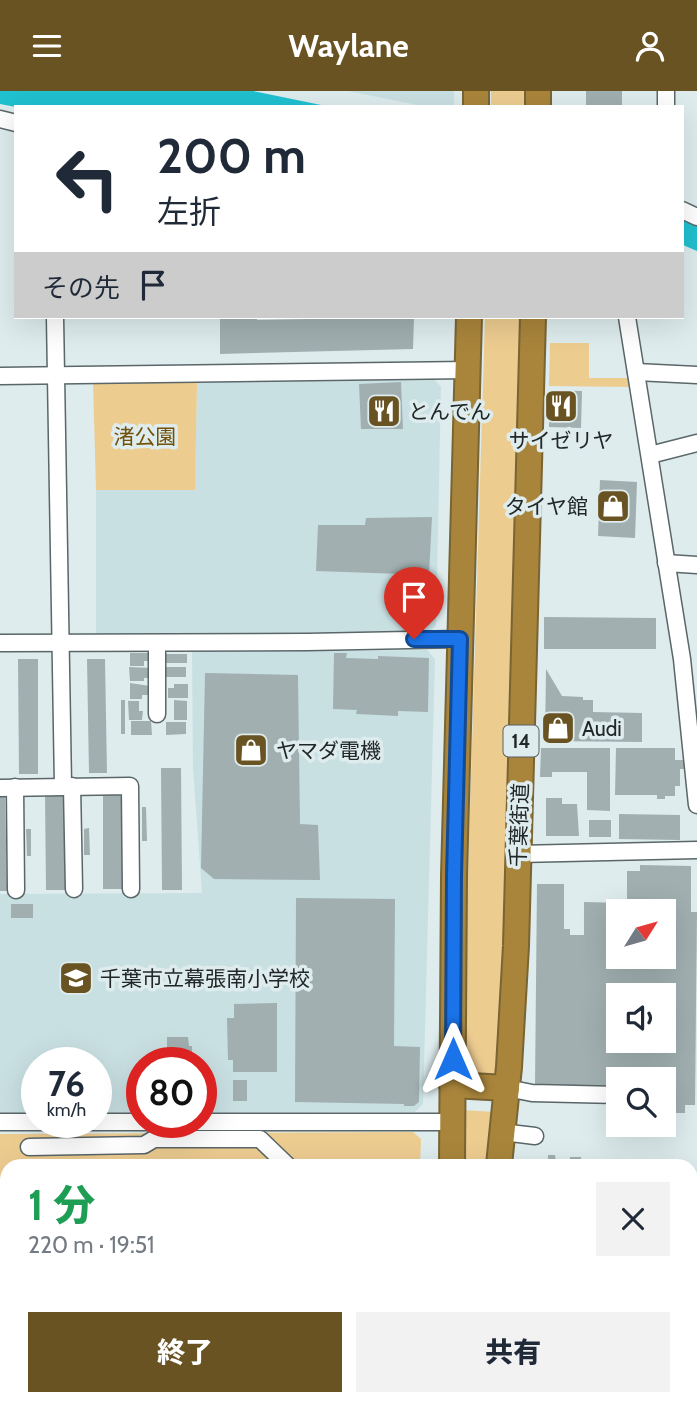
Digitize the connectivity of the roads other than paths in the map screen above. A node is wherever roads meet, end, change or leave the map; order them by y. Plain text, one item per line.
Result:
1 (55, 319) edge
2 (469, 319) edge
3 (533, 319) edge
4 (627, 319) edge
5 (468, 370) junction
6 (636, 372) junction
7 (697, 375) edge
8 (0, 376) edge
9 (56, 376) junction
10 (697, 443) edge
11 (650, 455) junction
12 (666, 563) junction
13 (697, 565) edge
14 (460, 639) junction
15 (0, 643) edge
16 (59, 643) junction
17 (157, 643) junction
18 (690, 660) edge
19 (692, 696) edge
20 (157, 713) dead end
21 (67, 786) junction
22 (7, 787) edge
23 (697, 805) edge
24 (697, 850) edge
25 (518, 854) junction
26 (74, 889) dead end
27 (131, 889) dead end
28 (16, 890) dead end
29 (453, 1085) junction
30 (507, 1088) junction
31 (606, 1095) edge
32 (0, 1122) edge
33 (453, 1122) junction
34 (502, 1132) junction
35 (535, 1136) dead end
36 (29, 1147) dead end
37 (281, 1159) edge
38 (453, 1159) edge
39 (500, 1159) edge

1 - 9 street
2 - 5 highway
3 - 25 highway, 千葉街道 / 14
4 - 6 street
5 - 9 street
5 - 14 highway
6 - 7 street
6 - 11 street
8 - 9 street
9 - 16 street
10 - 11 street
11 - 12 street
12 - 13 street
12 - 18 street
14 - 17 street
14 - 29 highway
15 - 16 street
16 - 17 street
16 - 21 street
17 - 20 street
18 - 19 street
19 - 23 street
21 - 22 street
21 - 26 street
21 - 27 street
22 - 28 street
24 - 25 street
25 - 30 highway, 千葉街道 / 14
29 - 30 highway
29 - 33 highway
30 - 31 street
30 - 34 highway, 千葉街道 / 14
32 - 33 street
33 - 38 highway
34 - 35 street
34 - 39 highway, 千葉街道 / 14
36 - 37 street

